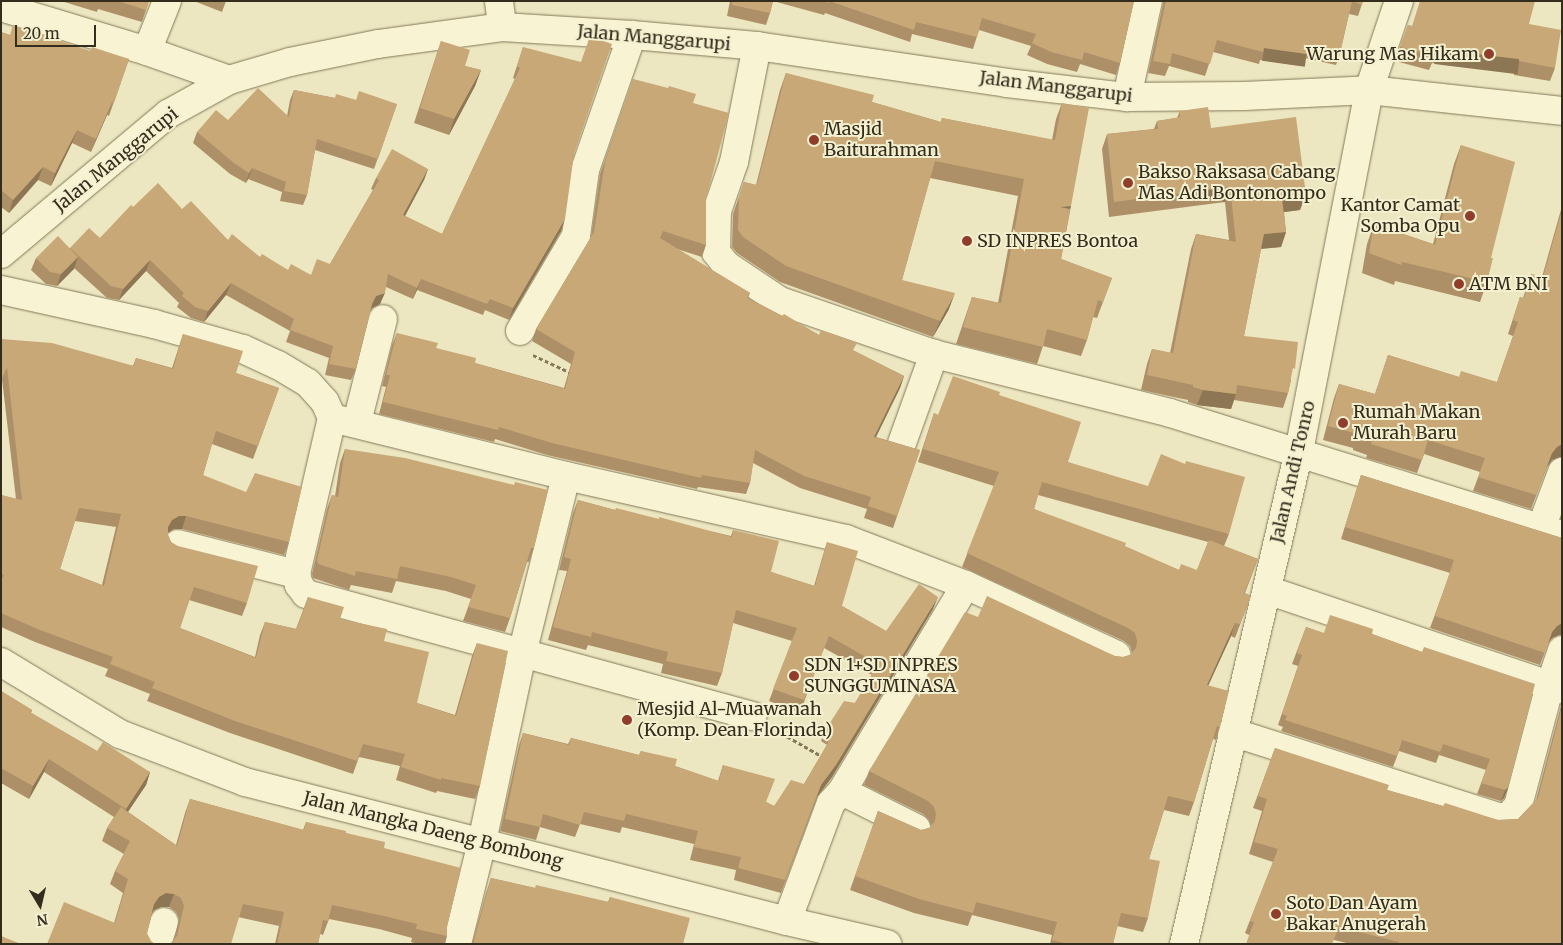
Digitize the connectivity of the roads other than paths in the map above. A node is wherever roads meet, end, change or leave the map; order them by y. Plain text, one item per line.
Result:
1 (168, 1) edge
2 (1148, 1) edge
3 (1399, 1) edge
4 (1, 6) edge
5 (501, 14) edge
6 (632, 35) junction
7 (757, 46) junction
8 (148, 51) junction
9 (229, 80) junction
10 (1369, 90) junction
11 (1127, 98) junction
12 (1562, 111) edge
13 (1, 254) edge
14 (1, 290) edge
15 (383, 319) dead end
16 (520, 331) road end
17 (934, 354) junction
18 (345, 420) junction
19 (902, 443) edge
20 (1299, 452) junction
21 (1562, 472) edge
22 (566, 476) junction
23 (1552, 531) edge
24 (178, 544) edge
25 (296, 574) junction
26 (966, 585) junction
27 (1266, 590) junction
28 (1562, 650) edge
29 (522, 654) junction
30 (1116, 656) edge
31 (1, 662) edge
32 (1556, 687) edge
33 (753, 716) road end
34 (1232, 732) junction
35 (842, 791) junction
36 (916, 828) edge
37 (482, 842) junction
38 (787, 921) junction
39 (456, 944) edge
40 (886, 944) edge
41 (1184, 944) edge

1 - 8 street
2 - 11 street
3 - 10 street, Jalan Andi Tonro
4 - 8 street
5 - 6 street, Jalan Manggarupi
5 - 9 street, Jalan Manggarupi
6 - 7 street, Jalan Manggarupi
6 - 16 street
7 - 11 street, Jalan Manggarupi
7 - 17 street
8 - 9 street
9 - 13 street, Jalan Manggarupi
10 - 11 street, Jalan Manggarupi
10 - 12 street, Jalan Manggarupi
10 - 20 street, Jalan Andi Tonro
14 - 18 street
15 - 18 street
17 - 19 street
17 - 20 street
18 - 22 street
18 - 25 street
20 - 23 street
20 - 27 street, Jalan Andi Tonro
21 - 23 street
22 - 26 street
22 - 29 street
24 - 25 street
25 - 29 street
26 - 30 street
26 - 35 street
27 - 32 street
27 - 34 street, Jalan Andi Tonro
28 - 32 street
29 - 33 street
29 - 37 street
31 - 37 street, Jalan Mangka Daeng Bombong
32 - 34 street
34 - 41 street, Jalan Andi Tonro
35 - 36 street
35 - 38 street
37 - 38 street, Jalan Mangka Daeng Bombong
37 - 39 street
38 - 40 street, Jalan Mangka Daeng Bombong

